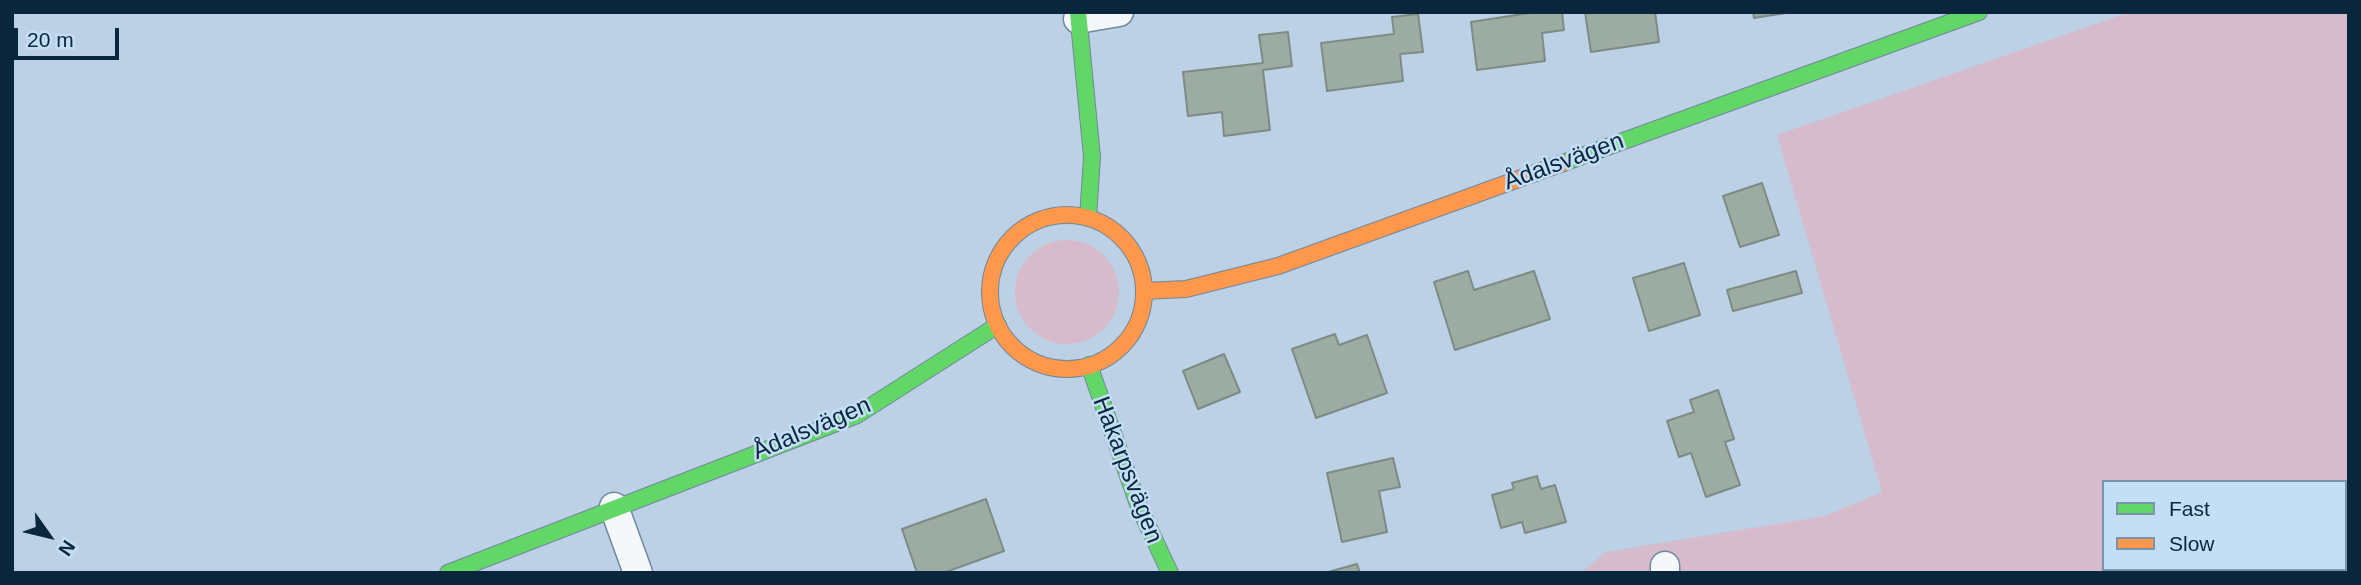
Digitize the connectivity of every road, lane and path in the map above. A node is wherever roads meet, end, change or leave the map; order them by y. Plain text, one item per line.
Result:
1 (1119, 12) edge
2 (1979, 12) edge
3 (1078, 16) edge
4 (1088, 218) junction
5 (1144, 291) junction
6 (998, 325) junction
7 (1088, 365) junction
8 (614, 507) junction
9 (448, 573) edge
10 (638, 573) edge
11 (1170, 573) edge

1 - 3 street
2 - 5 main road, Ådalsvägen
3 - 4 main road
4 - 5 main road
4 - 6 main road
5 - 7 main road
6 - 7 main road
6 - 8 main road, Ådalsvägen
7 - 11 main road, Hakarpsvägen
8 - 9 main road, Ådalsvägen
8 - 10 street

